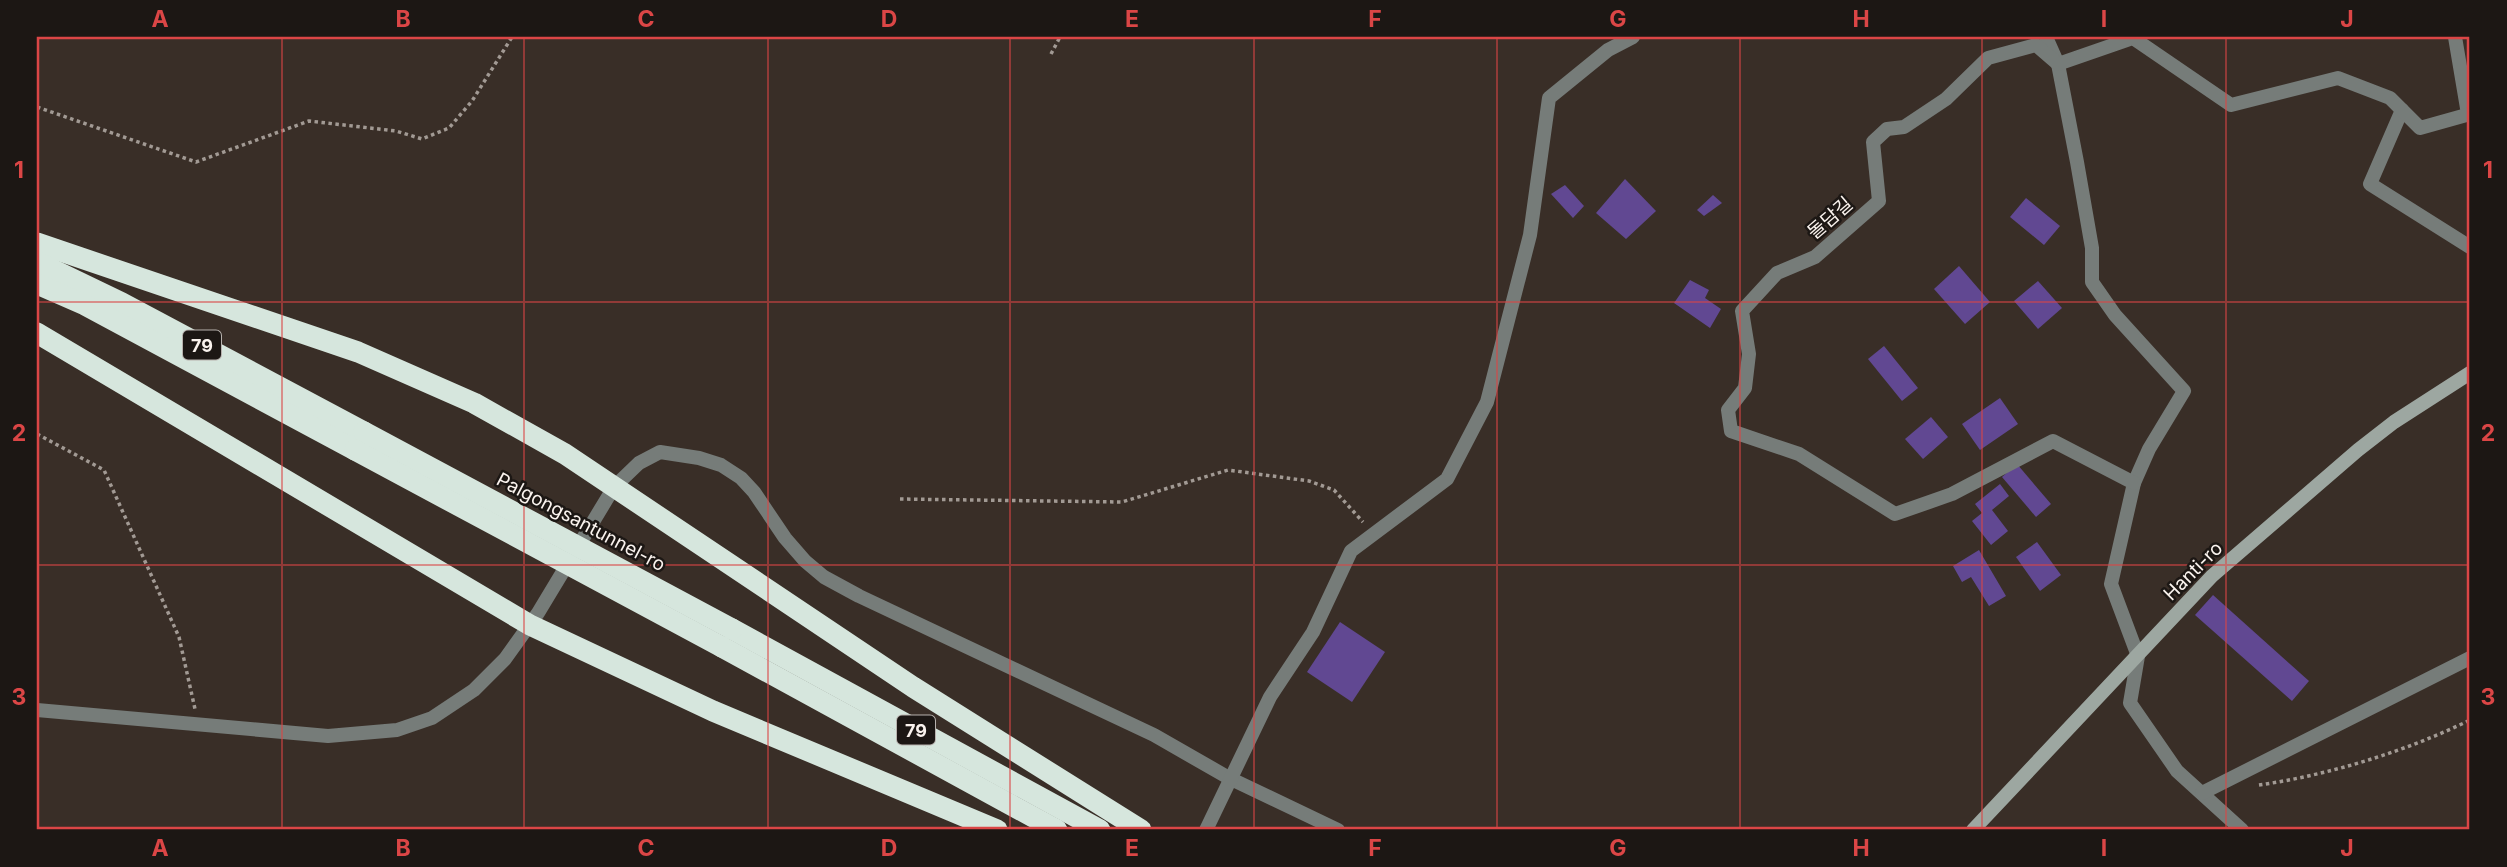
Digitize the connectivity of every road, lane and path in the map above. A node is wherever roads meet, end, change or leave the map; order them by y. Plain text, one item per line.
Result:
1 (512, 37) edge
2 (1060, 37) edge
3 (1633, 37) edge
4 (2046, 37) edge
5 (2133, 37) edge
6 (2455, 37) edge
7 (1051, 54) dead end
8 (2058, 64) junction
9 (37, 107) edge
10 (2402, 110) junction
11 (2469, 114) edge
12 (37, 243) edge
13 (2470, 247) edge
14 (37, 262) edge
15 (37, 284) edge
16 (37, 333) edge
17 (2470, 373) edge
18 (37, 434) edge
19 (359, 441) junction
20 (2134, 483) junction
21 (614, 487) junction
22 (900, 499) dead end
23 (1374, 534) junction
24 (530, 625) junction
25 (727, 638) junction
26 (2138, 656) junction
27 (2470, 658) edge
28 (37, 710) edge
29 (2470, 720) edge
30 (199, 724) junction
31 (1229, 778) junction
32 (2253, 785) dead end
33 (2202, 793) junction
34 (997, 830) edge
35 (1057, 830) edge
36 (1100, 830) edge
37 (1141, 830) edge
38 (1206, 830) edge
39 (1338, 830) edge
40 (1973, 830) edge
41 (2242, 830) edge

1 - 9 path
2 - 7 path
3 - 23 street
4 - 8 street
5 - 8 street
5 - 10 street
6 - 11 street
8 - 20 street
8 - 20 street, 돌담길
10 - 11 street
10 - 13 street
12 - 21 highway
14 - 19 highway, Palgongsantunnel-ro / 79
15 - 19 highway, Palgongsantunnel-ro / 79
16 - 24 highway
17 - 26 street, Hanti-ro
18 - 30 path
19 - 25 highway, Palgongsantunnel-ro / 79, bridge
20 - 26 street
21 - 24 street
21 - 31 street
21 - 37 highway
22 - 23 path
23 - 31 street
24 - 30 street
24 - 34 highway
25 - 35 highway, Palgongsantunnel-ro / 79
25 - 36 highway, Palgongsantunnel-ro / 79
26 - 33 street
26 - 40 street, Hanti-ro
27 - 33 street
28 - 30 street
29 - 32 path
31 - 38 street
31 - 39 street
33 - 41 street

